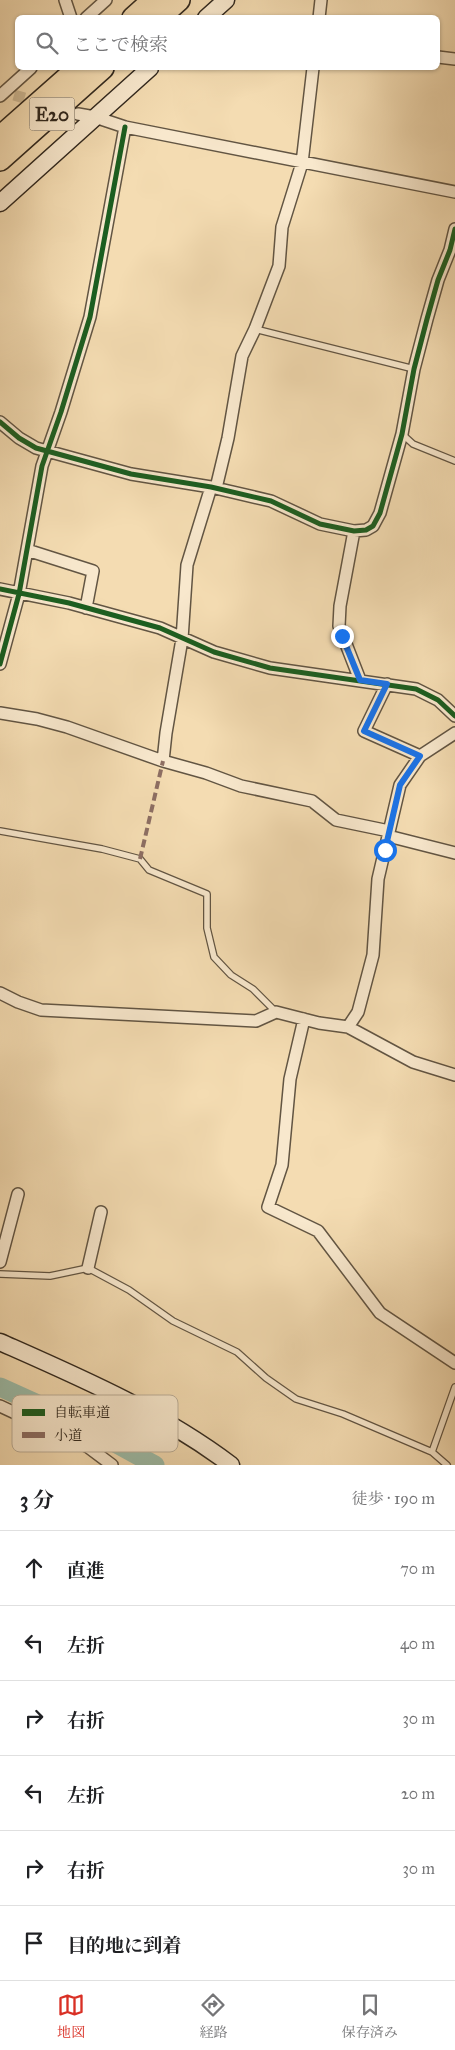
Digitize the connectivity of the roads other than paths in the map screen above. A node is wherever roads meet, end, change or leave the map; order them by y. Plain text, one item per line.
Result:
1 (65, 0) edge
2 (106, 0) edge
3 (153, 0) edge
4 (179, 0) edge
5 (226, 0) edge
6 (321, 0) edge
7 (70, 15) edge
8 (89, 15) edge
9 (136, 15) edge
10 (162, 15) edge
11 (209, 15) edge
12 (323, 15) edge
13 (440, 57) edge
14 (455, 59) edge
15 (29, 70) edge
16 (76, 70) edge
17 (101, 70) edge
18 (148, 70) edge
19 (313, 70) edge
20 (4, 94) edge
21 (78, 114) dead end
22 (96, 116) junction
23 (125, 127) junction
24 (0, 137) edge
25 (0, 160) edge
26 (302, 163) junction
27 (455, 192) edge
28 (0, 203) edge
29 (455, 229) edge
30 (255, 329) junction
31 (414, 369) junction
32 (0, 422) edge
33 (402, 434) junction
34 (46, 451) junction
35 (455, 461) edge
36 (214, 488) junction
37 (354, 531) junction
38 (27, 550) junction
39 (0, 589) edge
40 (19, 594) junction
41 (86, 608) junction
42 (182, 639) junction
43 (0, 664) edge
44 (360, 680) junction
45 (387, 684) junction
46 (0, 713) edge
47 (455, 716) edge
48 (455, 733) edge
49 (420, 756) junction
50 (163, 761) junction
51 (0, 831) edge
52 (388, 833) junction
53 (455, 853) edge
54 (0, 993) edge
55 (276, 1012) junction
56 (304, 1019) junction
57 (348, 1027) junction
58 (455, 1075) edge
59 (18, 1194) dead end
60 (101, 1212) dead end
61 (0, 1259) edge
62 (88, 1268) junction
63 (0, 1274) edge
64 (0, 1342) edge
65 (455, 1363) edge
66 (455, 1387) edge
67 (113, 1395) edge
68 (0, 1406) edge
69 (12, 1411) edge
70 (178, 1429) edge
71 (95, 1452) edge
72 (432, 1452) junction
73 (112, 1465) edge
74 (231, 1465) edge
75 (447, 1465) edge

1 - 7 street
2 - 8 street
3 - 9 highway
4 - 10 highway
5 - 11 street
6 - 12 street
13 - 14 street
15 - 20 street
16 - 24 highway, E20
17 - 25 highway, E20
18 - 22 street
19 - 26 street
21 - 22 street
22 - 23 street
22 - 28 street
23 - 26 street
23 - 34 street
26 - 27 street
26 - 30 street
29 - 31 street
30 - 31 lane
30 - 36 street
31 - 33 street
32 - 34 street
33 - 35 lane
33 - 37 street
34 - 36 street
34 - 38 street
36 - 37 street
36 - 42 street
37 - 44 street
38 - 40 street
38 - 41 street
39 - 40 street
40 - 41 street
40 - 43 street
41 - 42 street
42 - 44 street
42 - 50 street
44 - 45 street
45 - 47 street
45 - 49 street
46 - 50 street
48 - 49 street
49 - 52 street
50 - 52 street
51 - 55 lane
52 - 53 street
52 - 57 street
54 - 55 street
55 - 56 street
56 - 57 street
56 - 65 street
57 - 58 street
59 - 61 street
60 - 62 street
62 - 63 lane
62 - 72 lane
64 - 67 street
66 - 72 lane
68 - 69 street
70 - 74 street
71 - 73 street
72 - 75 lane

